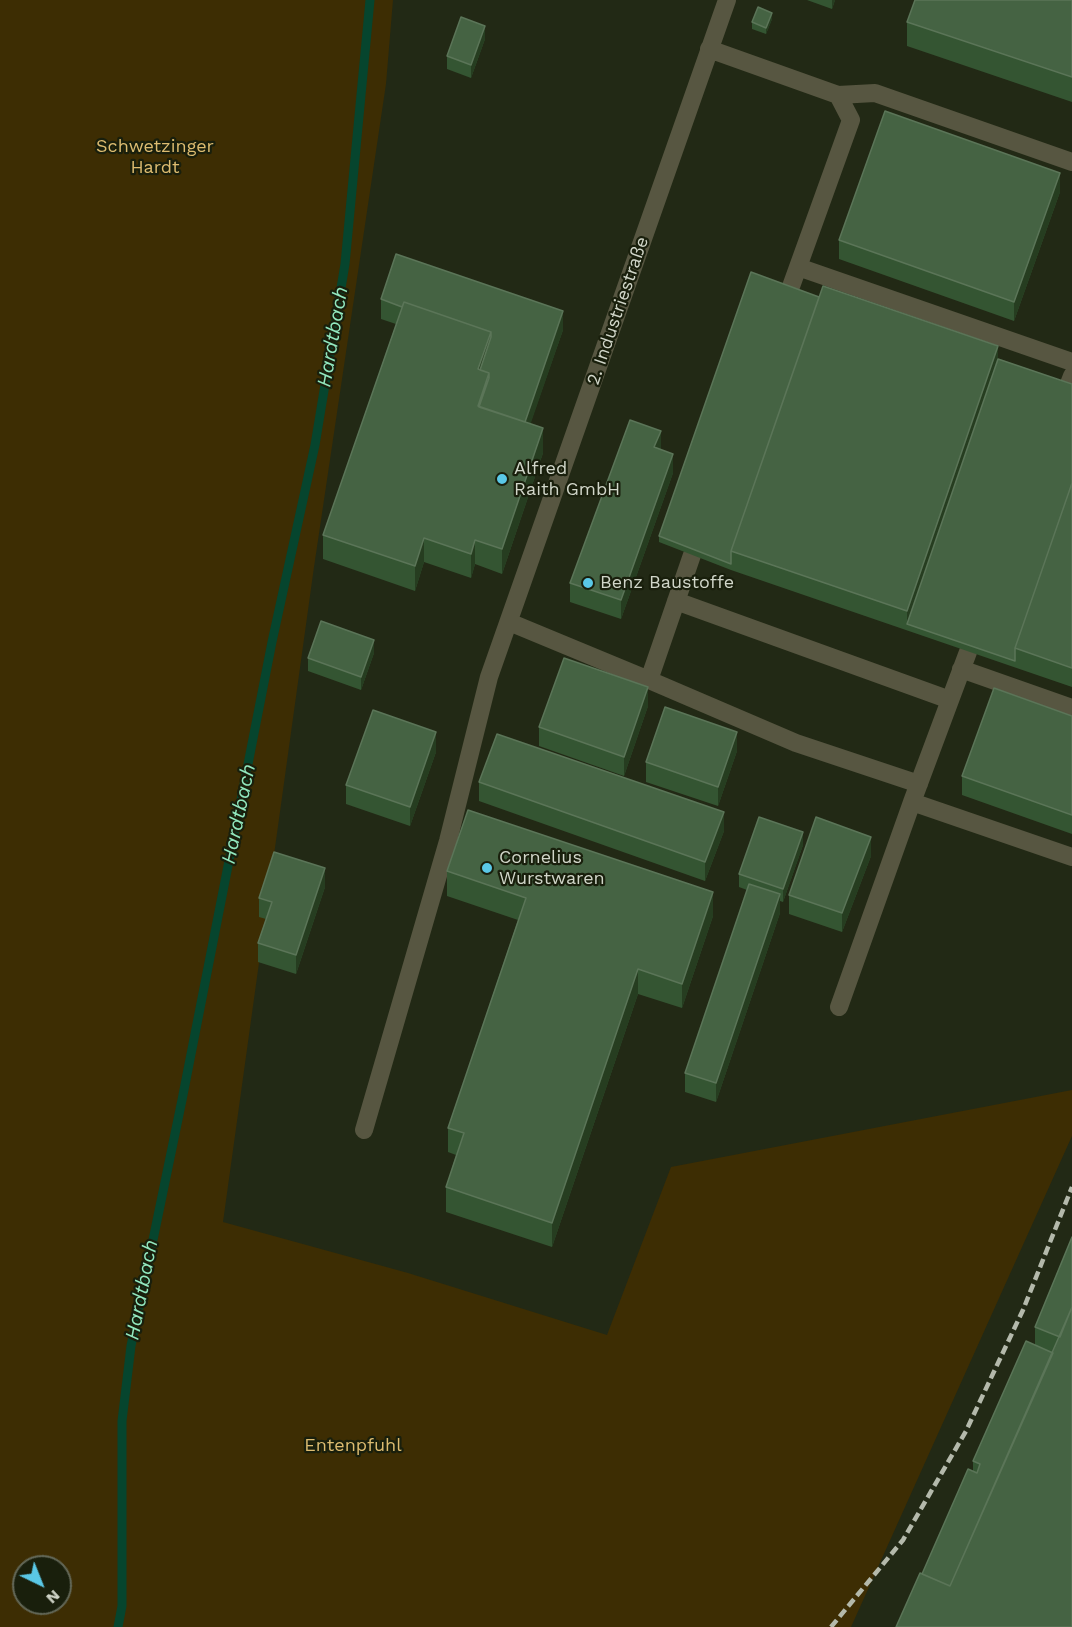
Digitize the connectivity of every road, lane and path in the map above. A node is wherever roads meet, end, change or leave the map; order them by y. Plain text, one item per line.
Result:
1 (726, 0) edge
2 (709, 49) junction
3 (838, 95) junction
4 (1072, 162) edge
5 (798, 267) junction
6 (789, 292) edge
7 (1072, 362) edge
8 (692, 555) edge
9 (676, 601) junction
10 (509, 622) junction
11 (968, 652) edge
12 (961, 669) junction
13 (649, 680) junction
14 (950, 700) junction
15 (1072, 708) edge
16 (919, 784) junction
17 (912, 802) junction
18 (1072, 857) edge
19 (839, 1007) dead end
20 (364, 1130) dead end

1 - 2 street, 2. Industriestraße
2 - 3 street
2 - 10 street, 2. Industriestraße
3 - 4 street
3 - 5 street
5 - 6 street
5 - 7 street
8 - 9 street
9 - 13 street
9 - 14 street
10 - 13 street
10 - 20 street, 2. Industriestraße
11 - 12 street
12 - 14 street
12 - 15 street
13 - 16 street
14 - 16 street
16 - 17 street
17 - 18 street
17 - 19 street

